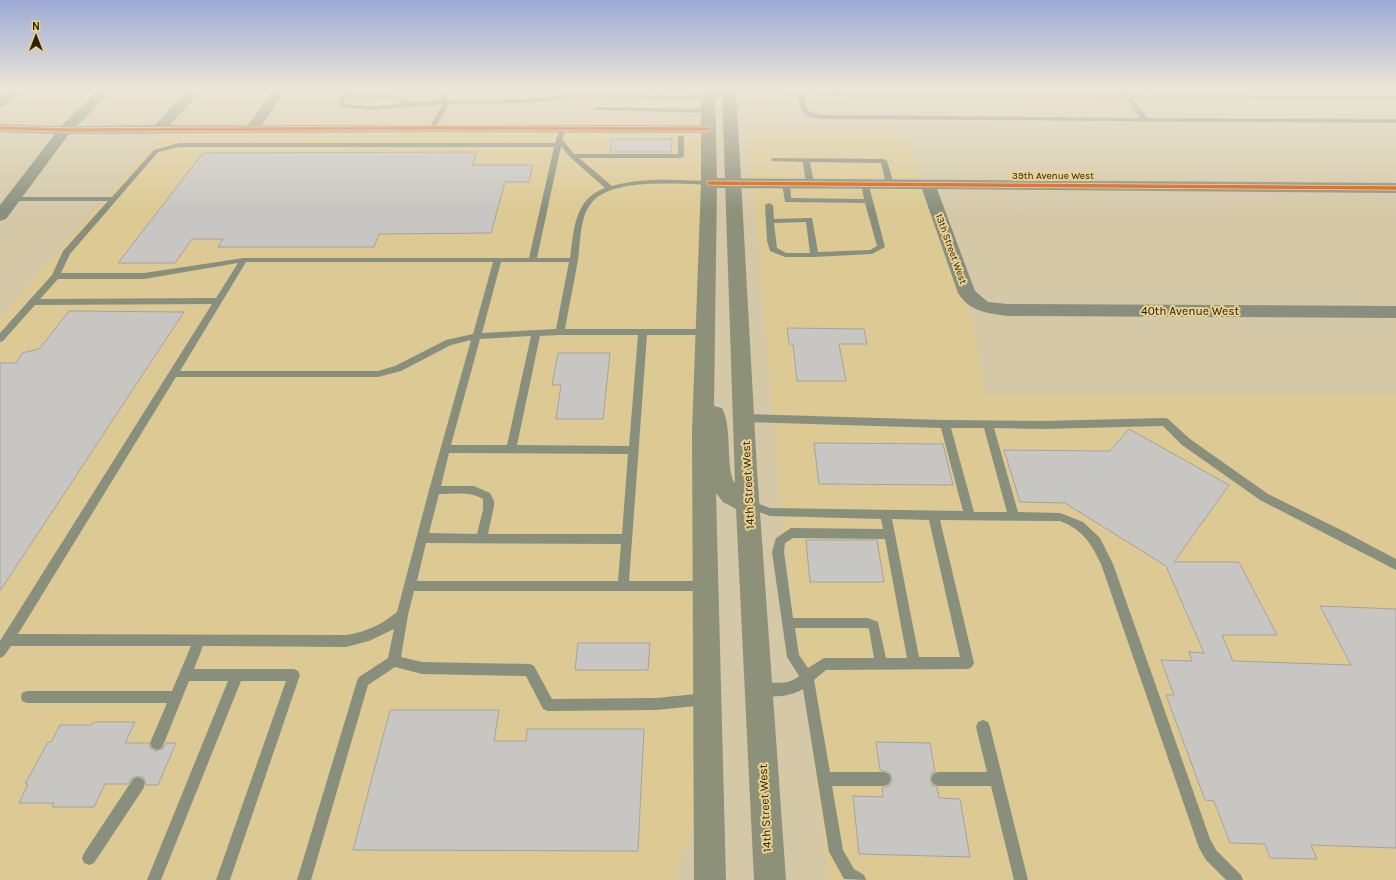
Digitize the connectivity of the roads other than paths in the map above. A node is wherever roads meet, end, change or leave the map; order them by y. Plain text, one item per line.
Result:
1 (64, 130) edge
2 (461, 130) edge
3 (688, 130) edge
4 (708, 130) edge
5 (732, 130) edge
6 (560, 137) junction
7 (681, 137) dead end
8 (572, 156) junction
9 (681, 156) junction
10 (773, 160) dead end
11 (806, 161) junction
12 (681, 165) dead end
13 (709, 183) junction
14 (734, 183) junction
15 (786, 184) junction
16 (810, 184) junction
17 (865, 184) junction
18 (890, 184) junction
19 (928, 184) junction
20 (610, 188) junction
21 (1396, 188) edge
22 (12, 199) junction
23 (114, 199) junction
24 (868, 201) junction
25 (770, 205) dead end
26 (0, 216) edge
27 (770, 221) junction
28 (814, 256) junction
29 (244, 260) junction
30 (498, 260) junction
31 (532, 260) junction
32 (574, 260) junction
33 (56, 276) junction
34 (218, 301) junction
35 (33, 302) junction
36 (984, 307) joint
37 (1396, 312) edge
38 (560, 332) junction
39 (643, 332) junction
40 (706, 332) junction
41 (536, 333) junction
42 (477, 336) junction
43 (0, 339) edge
44 (705, 365) junction
45 (173, 374) junction
46 (744, 418) junction
47 (945, 424) junction
48 (988, 425) junction
49 (445, 449) junction
50 (511, 450) junction
51 (634, 450) junction
52 (434, 490) junction
53 (749, 504) junction
54 (886, 514) junction
55 (933, 515) junction
56 (970, 516) junction
57 (1014, 517) junction
58 (890, 534) junction
59 (422, 538) junction
60 (482, 538) junction
61 (627, 539) junction
62 (1396, 565) edge
63 (409, 586) junction
64 (623, 586) junction
65 (704, 586) junction
66 (402, 615) junction
67 (788, 623) junction
68 (8, 640) junction
69 (199, 642) junction
70 (0, 652) edge
71 (394, 661) junction
72 (881, 663) junction
73 (914, 663) junction
74 (186, 674) junction
75 (238, 674) junction
76 (807, 677) junction
77 (759, 690) junction
78 (27, 697) dead end
79 (177, 697) junction
80 (706, 699) junction
81 (983, 727) dead end
82 (157, 743) dead end
83 (823, 779) junction
84 (884, 779) dead end
85 (938, 779) dead end
86 (996, 779) junction
87 (138, 784) dead end
88 (89, 858) dead end
89 (154, 880) edge
90 (223, 880) edge
91 (304, 880) edge
92 (710, 880) edge
93 (770, 880) edge
94 (860, 880) edge
95 (1021, 880) edge
96 (1236, 880) edge

1 - 22 street
2 - 6 street
3 - 6 street
4 - 13 main road
5 - 14 main road, 14th Street West
6 - 8 lane
6 - 23 lane
6 - 31 lane
7 - 9 lane
8 - 9 lane
8 - 20 lane
9 - 12 lane
10 - 11 lane
11 - 16 lane
11 - 18 lane
13 - 14 street, 39th Avenue West
13 - 20 lane
13 - 40 main road
14 - 15 street, 39th Avenue West
14 - 46 main road, 14th Street West
15 - 16 street, 39th Avenue West
15 - 24 lane
16 - 17 street, 39th Avenue West
17 - 18 street, 39th Avenue West
17 - 24 lane
18 - 19 street, 39th Avenue West
19 - 21 street, 39th Avenue West
19 - 36 street, 13th Street West
20 - 32 lane
22 - 23 lane
22 - 26 street
23 - 33 lane
24 - 28 lane
25 - 27 lane
27 - 28 lane
27 - 28 lane
29 - 30 lane
29 - 33 lane
29 - 34 lane
30 - 31 lane
30 - 42 lane
31 - 32 lane
32 - 38 lane
33 - 35 lane
34 - 35 lane
34 - 45 lane
35 - 43 lane
36 - 37 street, 40th Avenue West
38 - 39 lane
38 - 41 lane
39 - 40 lane
39 - 51 lane
40 - 44 main road
41 - 42 lane
41 - 50 lane
42 - 45 lane
42 - 49 lane
44 - 53 main road
44 - 65 main road
45 - 68 lane
46 - 47 lane
46 - 53 main road, 14th Street West
47 - 48 lane
47 - 56 lane
48 - 57 lane
48 - 62 lane
49 - 50 lane
49 - 52 lane
50 - 51 lane
51 - 61 lane
52 - 59 lane
52 - 60 lane
53 - 54 lane
53 - 77 main road, 14th Street West
54 - 55 lane
54 - 58 lane
55 - 56 lane
55 - 73 lane
56 - 57 lane
57 - 96 lane
58 - 67 lane
58 - 73 lane
59 - 60 lane
59 - 63 lane
60 - 61 lane
61 - 64 lane
63 - 64 lane
63 - 66 lane
64 - 65 lane
65 - 80 main road
66 - 69 lane
66 - 71 lane
67 - 72 lane
67 - 76 lane
68 - 69 lane
68 - 70 lane
69 - 74 lane
71 - 80 lane
71 - 91 lane
72 - 73 lane
72 - 76 lane
74 - 75 lane
74 - 79 lane
75 - 89 lane
75 - 90 lane
76 - 77 lane
76 - 83 lane
77 - 93 main road, 14th Street West
78 - 79 lane
79 - 82 lane
80 - 92 main road
81 - 86 lane
83 - 84 lane
83 - 94 lane
85 - 86 lane
86 - 95 lane
87 - 88 lane

